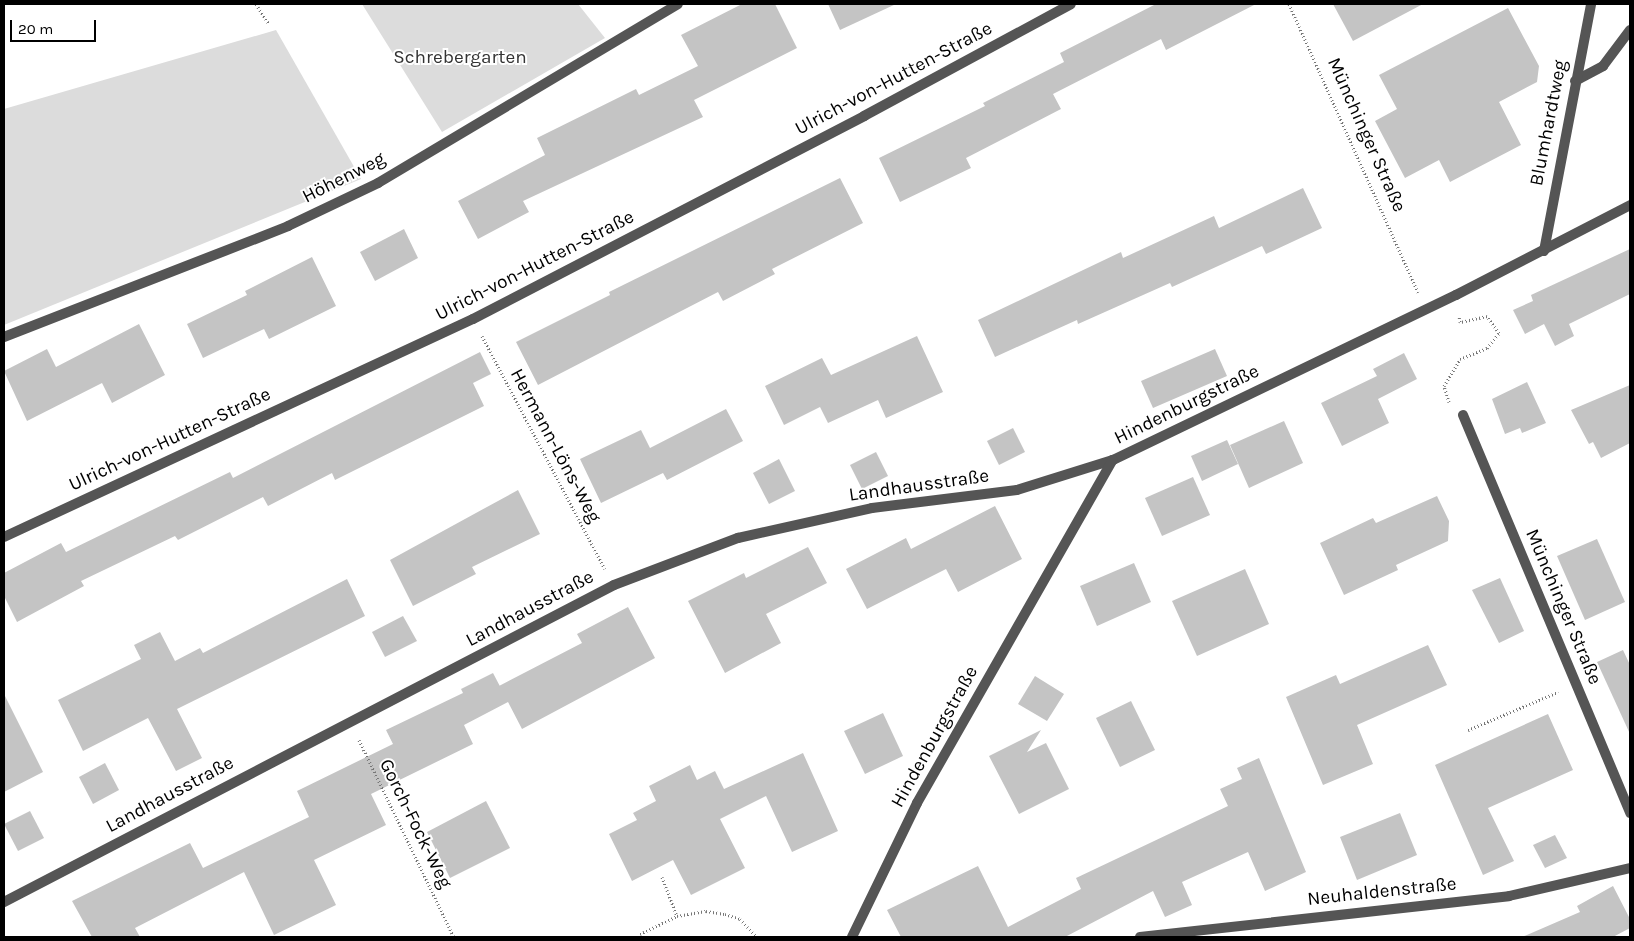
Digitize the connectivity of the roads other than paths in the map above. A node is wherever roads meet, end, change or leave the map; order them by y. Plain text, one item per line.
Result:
1 (678, 4) edge
2 (1071, 4) edge
3 (1591, 4) edge
4 (1630, 30) edge
5 (1575, 81) junction
6 (1630, 205) edge
7 (1544, 250) junction
8 (4, 338) edge
9 (1463, 416) dead end
10 (1113, 460) junction
11 (4, 537) edge
12 (1630, 813) edge
13 (1629, 871) edge
14 (4, 902) edge
15 (852, 937) edge
16 (1140, 937) edge

1 - 8 street, Höhenweg
2 - 11 street, Ulrich-von-Hutten-Straße
3 - 5 street, Blumhardtweg
4 - 5 street
5 - 7 street, Blumhardtweg
6 - 7 street, Hindenburgstraße
7 - 10 street, Hindenburgstraße
9 - 12 street, Münchinger Straße
10 - 14 street, Landhausstraße
10 - 15 street, Hindenburgstraße
13 - 16 street, Neuhaldenstraße

